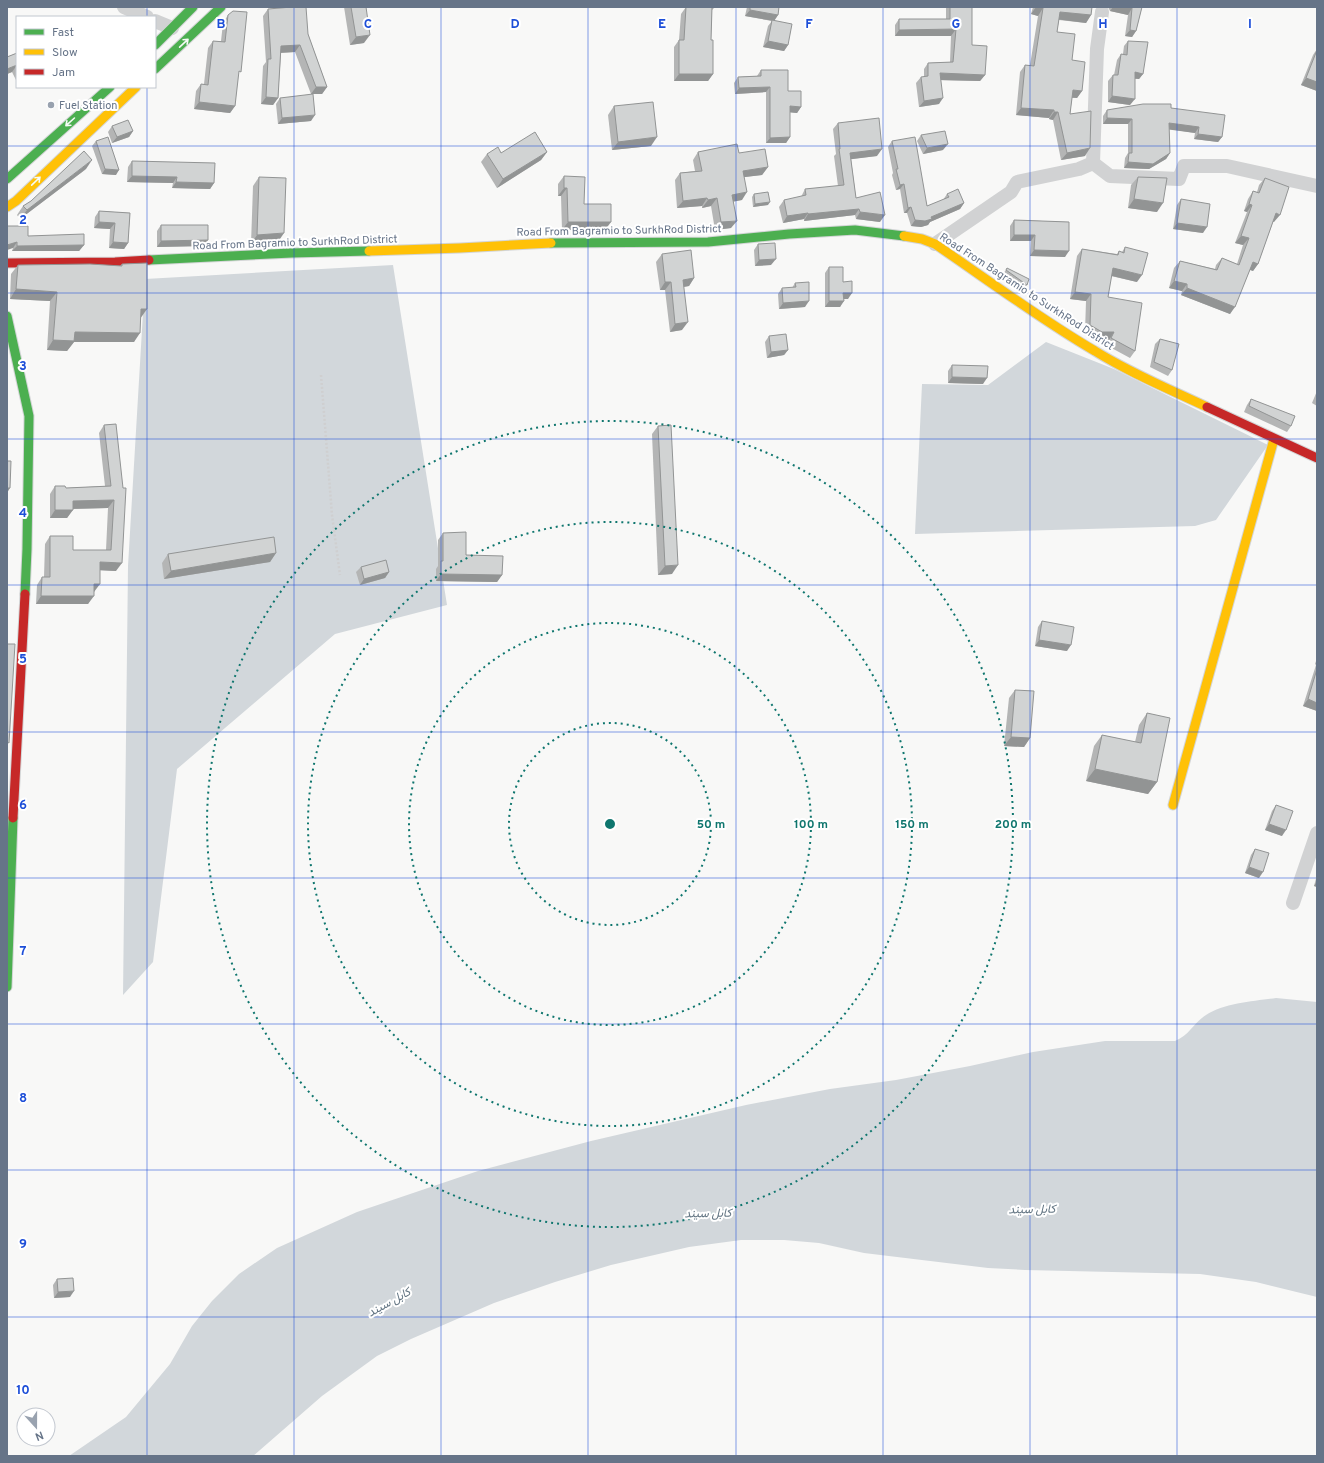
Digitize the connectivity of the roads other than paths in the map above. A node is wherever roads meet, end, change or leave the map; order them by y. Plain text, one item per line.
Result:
1 (124, 7) edge
2 (193, 7) edge
3 (220, 7) edge
4 (1102, 12) dead end
5 (145, 16) edge
6 (156, 20) edge
7 (172, 28) junction
8 (156, 44) edge
9 (156, 68) edge
10 (109, 88) edge
11 (135, 88) edge
12 (83, 111) junction
13 (95, 125) junction
14 (1093, 163) junction
15 (7, 179) edge
16 (1317, 186) edge
17 (7, 207) edge
18 (935, 244) junction
19 (7, 263) edge
20 (7, 316) edge
21 (1274, 439) junction
22 (1317, 458) edge
23 (1173, 805) dead end
24 (1317, 833) edge
25 (1293, 903) dead end
26 (7, 987) edge

1 - 5 street
2 - 7 main road
9 -> 3 main road
4 - 14 street
6 - 7 street
7 - 8 main road
10 - 12 main road
11 - 13 main road
12 - 13 main road
12 -> 15 main road
17 -> 13 main road
14 - 16 street
14 - 18 street
18 - 19 main road, Road From Bagramio to SurkhRod District
18 - 21 main road, Road From Bagramio to SurkhRod District
20 - 26 main road
21 - 22 main road, Road From Bagramio to SurkhRod District
21 - 23 main road
24 - 25 street

